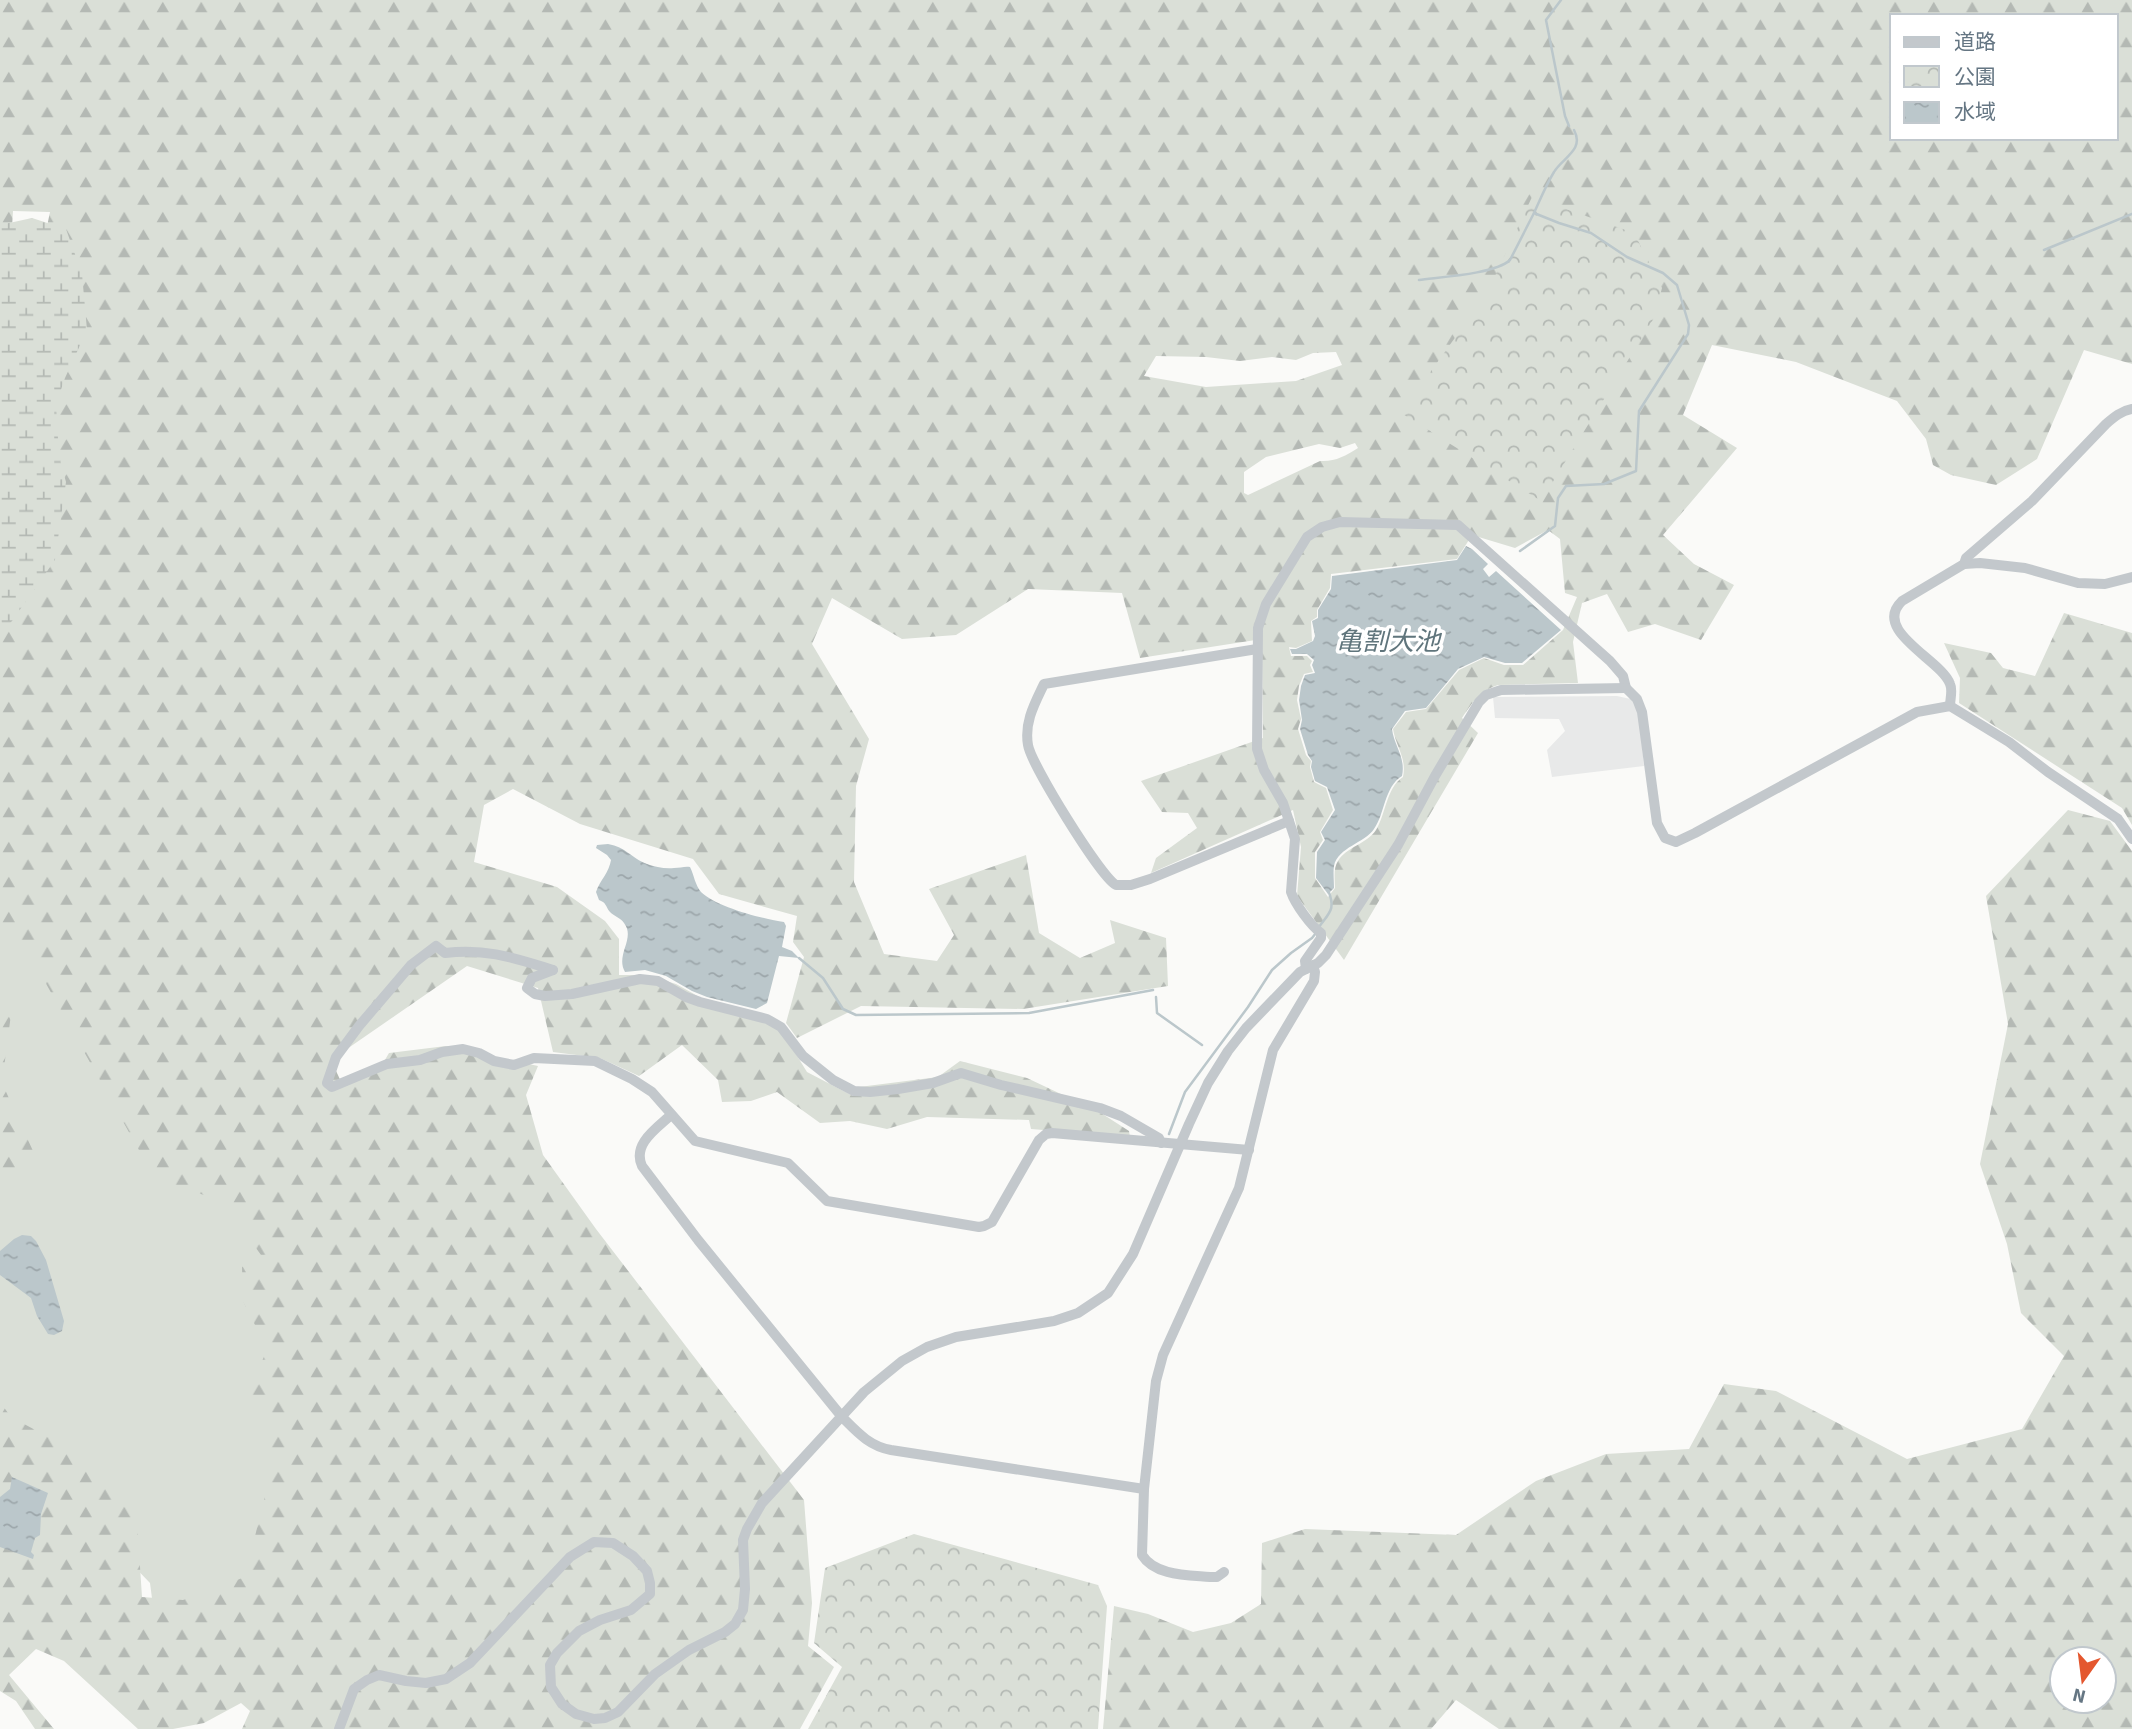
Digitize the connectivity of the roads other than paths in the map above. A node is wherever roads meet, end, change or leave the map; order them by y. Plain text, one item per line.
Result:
1 (2132, 409) edge
2 (1964, 564) junction
3 (2132, 577) edge
4 (1257, 649) junction
5 (1626, 688) junction
6 (1950, 706) junction
7 (1289, 821) junction
8 (2132, 839) edge
9 (1309, 967) junction
10 (671, 1115) junction
11 (1161, 1143) junction
12 (1180, 1144) junction
13 (1249, 1150) junction
14 (842, 1417) junction
15 (1144, 1489) junction
16 (1224, 1572) dead end
17 (340, 1729) edge

1 - 2 street
2 - 3 street
2 - 6 street
4 - 5 street
4 - 7 street
4 - 7 street
5 - 6 street
5 - 9 street
6 - 8 street
7 - 9 street
9 - 12 street
9 - 13 street
10 - 11 street
10 - 11 street
10 - 14 street
11 - 12 street
12 - 13 street
12 - 14 street
13 - 15 street
14 - 15 street
14 - 17 street
15 - 16 street

